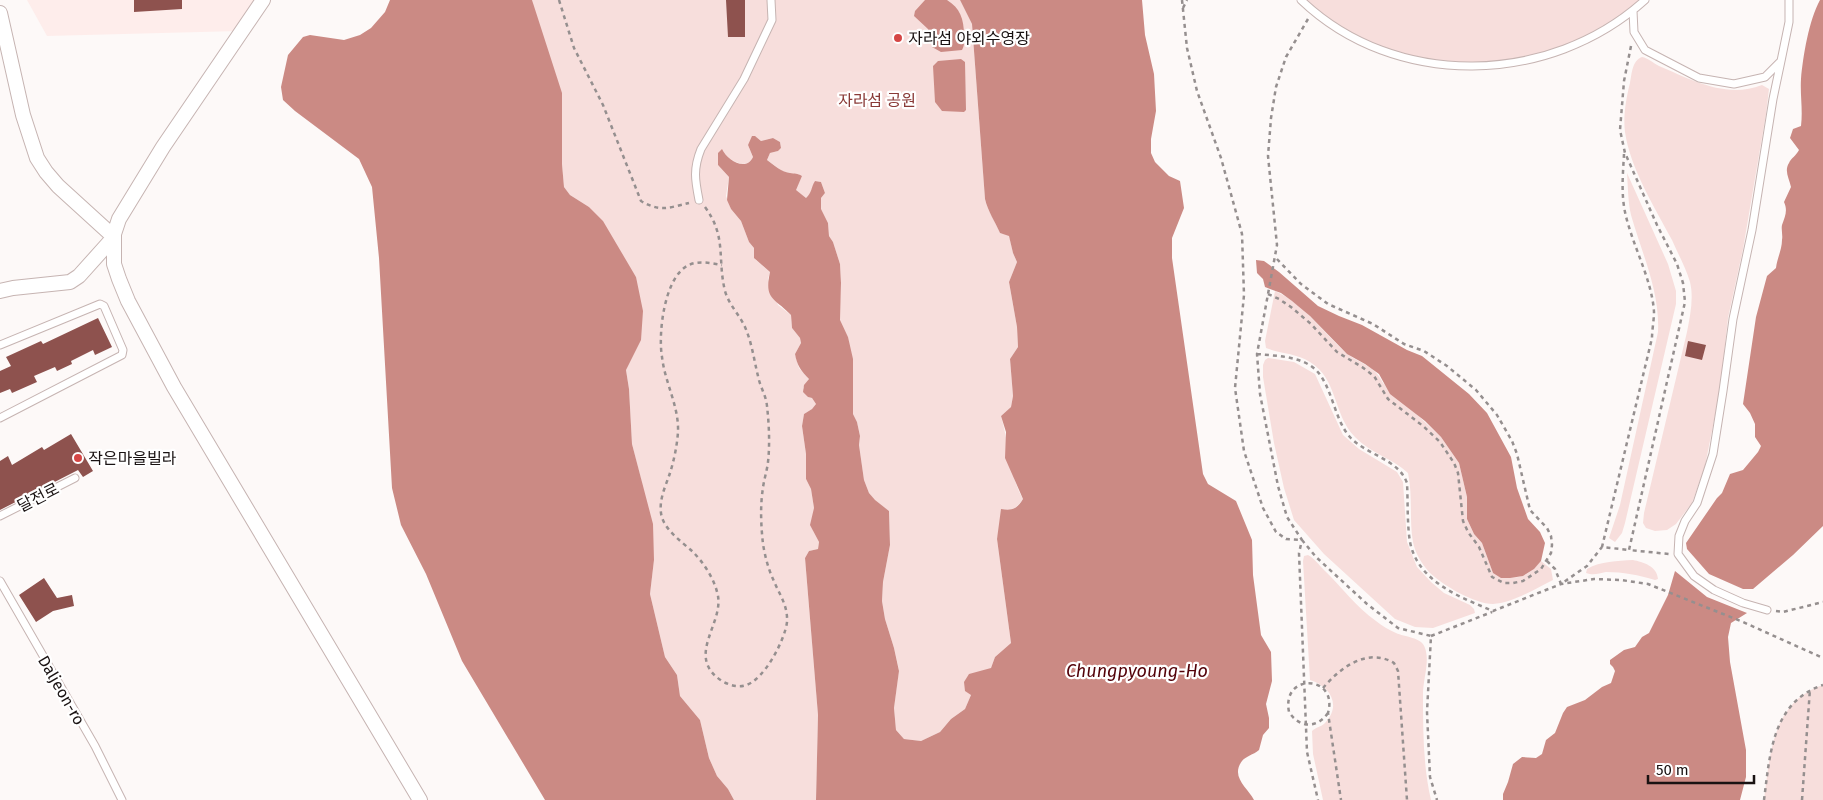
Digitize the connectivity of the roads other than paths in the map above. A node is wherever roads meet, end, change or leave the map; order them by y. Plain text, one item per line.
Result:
1 (263, 0) edge
2 (771, 0) edge
3 (1301, 0) edge
4 (1645, 0) edge
5 (1789, 0) edge
6 (1633, 11) junction
7 (0, 13) edge
8 (4, 47) edge
9 (1781, 61) junction
10 (700, 200) road end
11 (114, 237) junction
12 (0, 291) edge
13 (0, 345) edge
14 (0, 418) edge
15 (75, 478) dead end
16 (0, 516) edge
17 (0, 581) edge
18 (1767, 610) road end
19 (122, 800) edge
20 (420, 800) edge

1 - 11 street
2 - 10 lane
3 - 6 lane
4 - 6 lane
5 - 9 lane
6 - 9 lane
7 - 8 street
8 - 11 street
9 - 18 lane
11 - 12 street
11 - 20 street
13 - 14 lane
15 - 16 lane, 달전로
17 - 19 lane, Daljeon-ro

